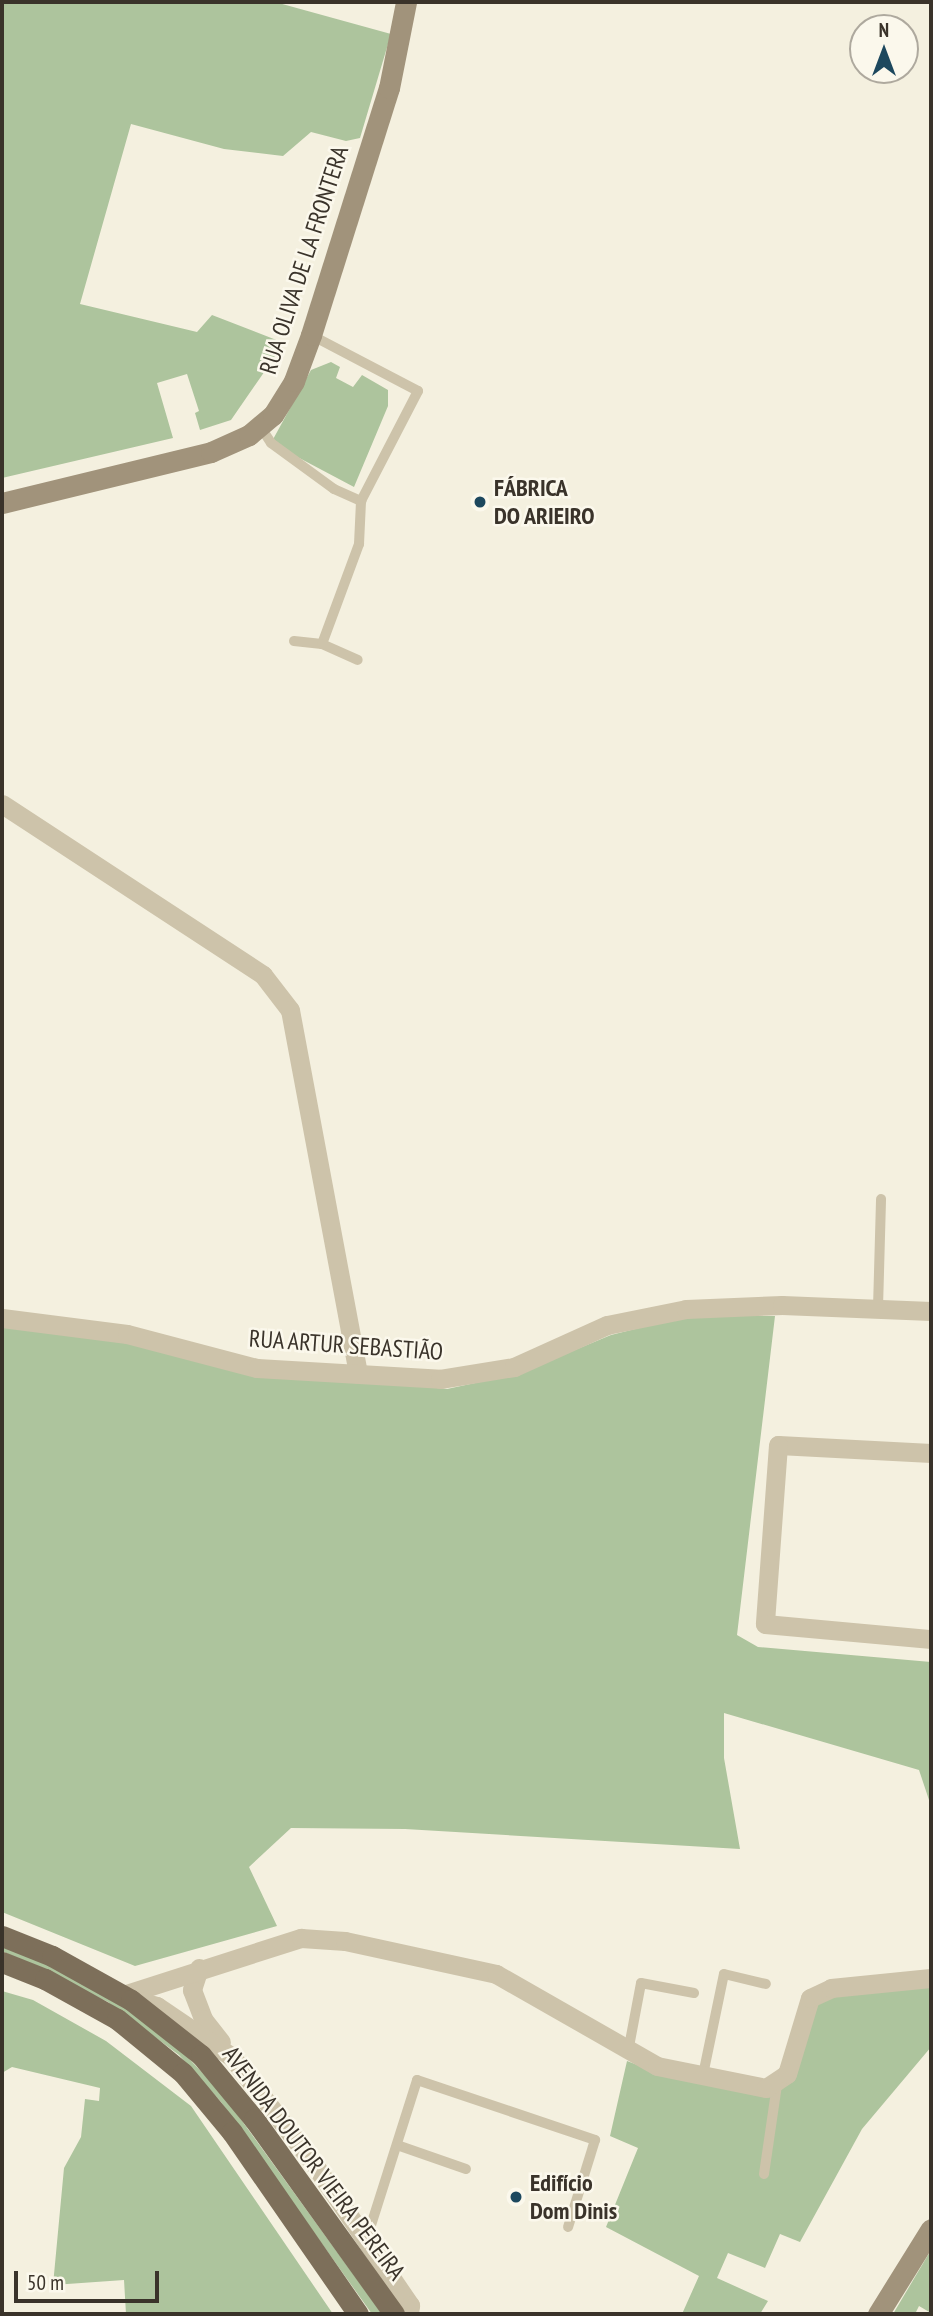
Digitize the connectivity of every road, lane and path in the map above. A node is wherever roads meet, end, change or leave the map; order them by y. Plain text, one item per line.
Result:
1 (406, 2) edge
2 (311, 335) junction
3 (260, 426) junction
4 (361, 501) junction
5 (2, 503) edge
6 (294, 642) dead end
7 (322, 644) junction
8 (358, 660) dead end
9 (2, 804) edge
10 (881, 1199) dead end
11 (878, 1308) junction
12 (931, 1311) edge
13 (2, 1318) edge
14 (358, 1374) junction
15 (931, 1453) edge
16 (931, 1639) edge
17 (2, 1936) edge
18 (2, 1962) edge
19 (199, 1968) junction
20 (931, 1978) edge
21 (766, 1984) dead end
22 (694, 1993) dead end
23 (123, 1995) junction
24 (628, 2053) junction
25 (232, 2057) junction
26 (704, 2075) junction
27 (778, 2085) junction
28 (397, 2145) junction
29 (466, 2169) dead end
30 (764, 2174) dead end
31 (568, 2227) dead end
32 (931, 2229) edge
33 (365, 2242) junction
34 (358, 2314) edge
35 (394, 2314) edge
36 (409, 2314) edge
37 (878, 2314) edge

1 - 2 main road, RUA OLIVA DE LA FRONTERA
2 - 3 main road, RUA OLIVA DE LA FRONTERA
2 - 4 lane
3 - 4 lane
3 - 5 main road, RUA OLIVA DE LA FRONTERA
4 - 7 lane
6 - 7 lane
7 - 8 lane
9 - 14 street
10 - 11 lane
11 - 12 street, RUA ARTUR SEBASTIÃO
11 - 14 street, RUA ARTUR SEBASTIÃO
13 - 14 street, RUA ARTUR SEBASTIÃO
15 - 16 street
17 - 23 main road, AVENIDA DOUTOR VIEIRA PEREIRA
18 - 34 main road, AVENIDA DOUTOR VIEIRA PEREIRA
19 - 23 street
19 - 24 street
19 - 25 street
20 - 27 street
21 - 26 lane
22 - 24 lane
23 - 25 street, AVENIDA DOUTOR VIEIRA PEREIRA
23 - 35 main road, AVENIDA DOUTOR VIEIRA PEREIRA
24 - 26 street
25 - 33 street, AVENIDA DOUTOR VIEIRA PEREIRA
26 - 27 street
27 - 30 lane
28 - 29 lane
28 - 31 lane
28 - 33 lane
32 - 37 main road
33 - 36 street, AVENIDA DOUTOR VIEIRA PEREIRA

